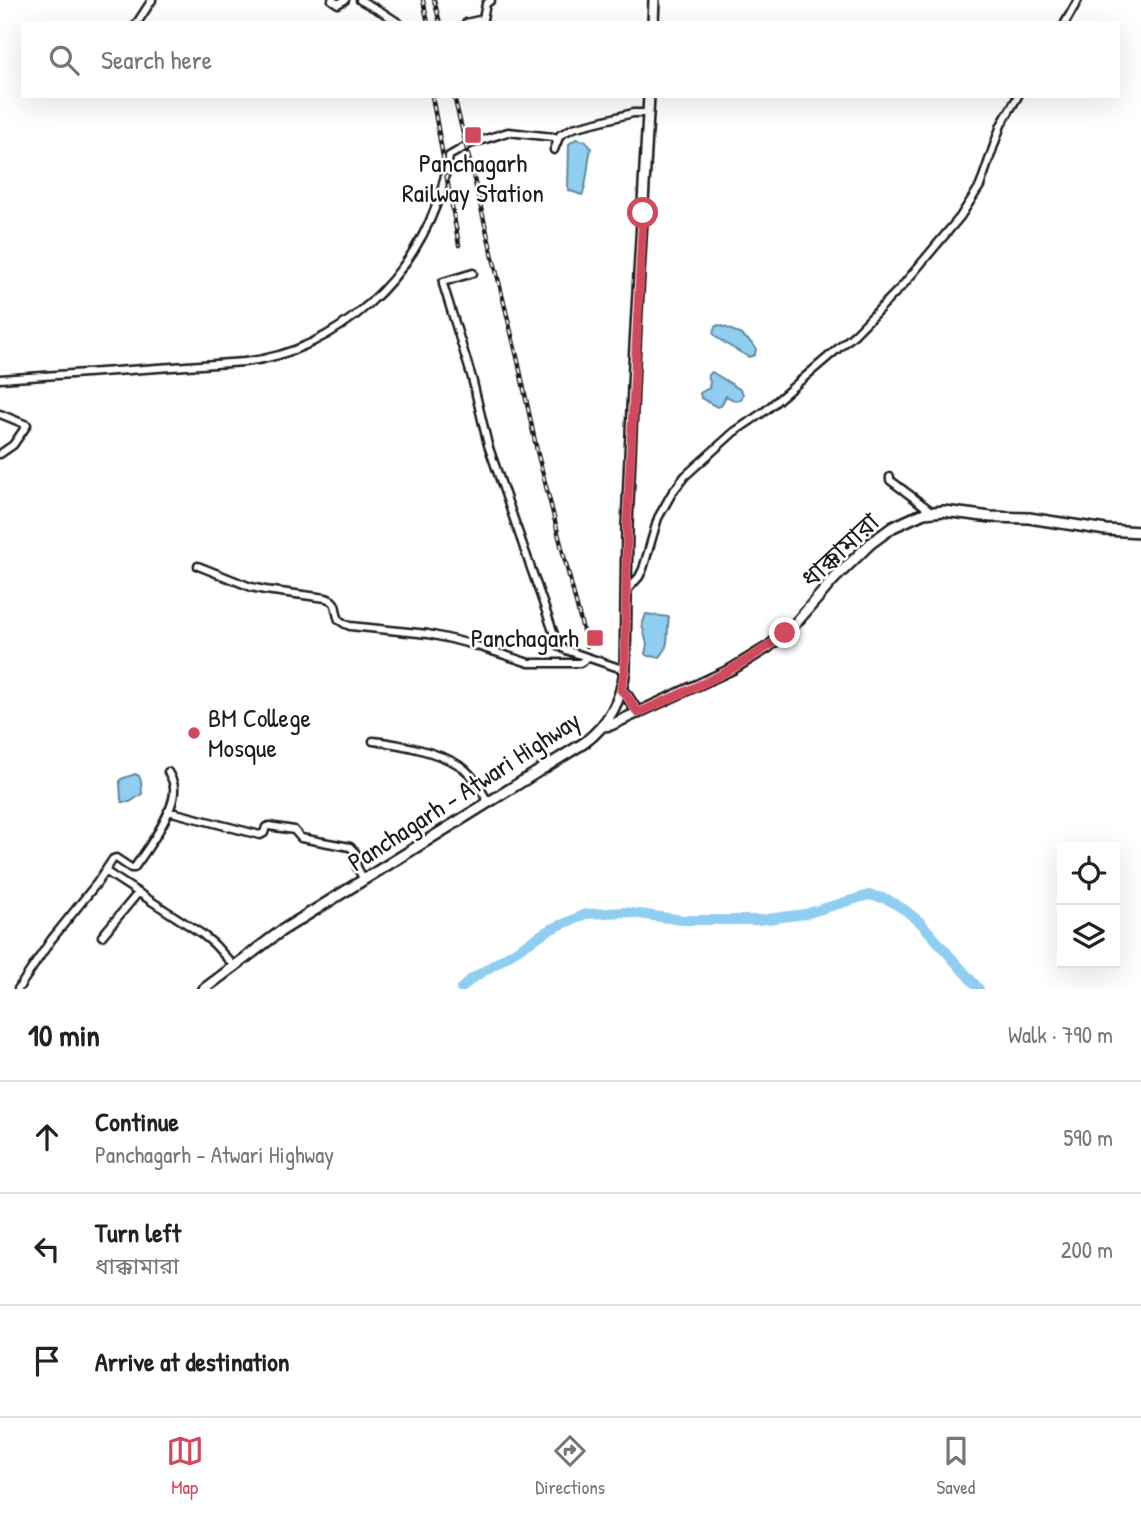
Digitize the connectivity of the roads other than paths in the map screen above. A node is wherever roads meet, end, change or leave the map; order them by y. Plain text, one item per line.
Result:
1 (152, 0) edge
2 (332, 0) edge
3 (345, 0) edge
4 (359, 0) edge
5 (491, 0) edge
6 (654, 0) edge
7 (1078, 0) edge
8 (138, 21) edge
9 (396, 21) edge
10 (474, 21) edge
11 (653, 21) edge
12 (1066, 21) edge
13 (649, 98) edge
14 (1017, 98) edge
15 (649, 113) junction
16 (557, 139) junction
17 (554, 150) dead end
18 (473, 273) dead end
19 (0, 379) edge
20 (0, 414) edge
21 (0, 454) edge
22 (890, 477) dead end
23 (931, 512) junction
24 (1141, 532) edge
25 (198, 566) dead end
26 (626, 590) junction
27 (587, 658) junction
28 (625, 670) junction
29 (621, 690) junction
30 (638, 713) junction
31 (603, 726) junction
32 (373, 741) dead end
33 (168, 772) dead end
34 (488, 802) junction
35 (168, 811) junction
36 (106, 871) junction
37 (364, 880) junction
38 (138, 893) junction
39 (103, 936) dead end
40 (233, 966) junction
41 (18, 989) edge
42 (204, 989) edge

1 - 8 street
2 - 3 street
4 - 9 street
5 - 10 street
6 - 11 main road
7 - 12 street
13 - 15 main road, Panchagarh - Atwari Highway
14 - 26 street
15 - 16 street
15 - 26 main road, Panchagarh - Atwari Highway
16 - 17 street
16 - 19 street
18 - 27 street
20 - 21 street
22 - 23 street
23 - 24 main road, ধাক্কামারা
23 - 30 main road, ধাক্কামারা
25 - 27 street
26 - 28 main road, Panchagarh - Atwari Highway
27 - 28 street
28 - 29 main road, Panchagarh - Atwari Highway
29 - 30 main road
29 - 31 main road, Panchagarh - Atwari Highway
30 - 31 main road, ধাক্কামারা
31 - 34 main road, Panchagarh - Atwari Highway
32 - 34 street
33 - 35 street
34 - 37 main road, Panchagarh - Atwari Highway
35 - 36 street
35 - 37 street
36 - 38 street
36 - 41 street
37 - 40 main road, Panchagarh - Atwari Highway
38 - 39 street
38 - 40 street
40 - 42 main road, Panchagarh - Atwari Highway

